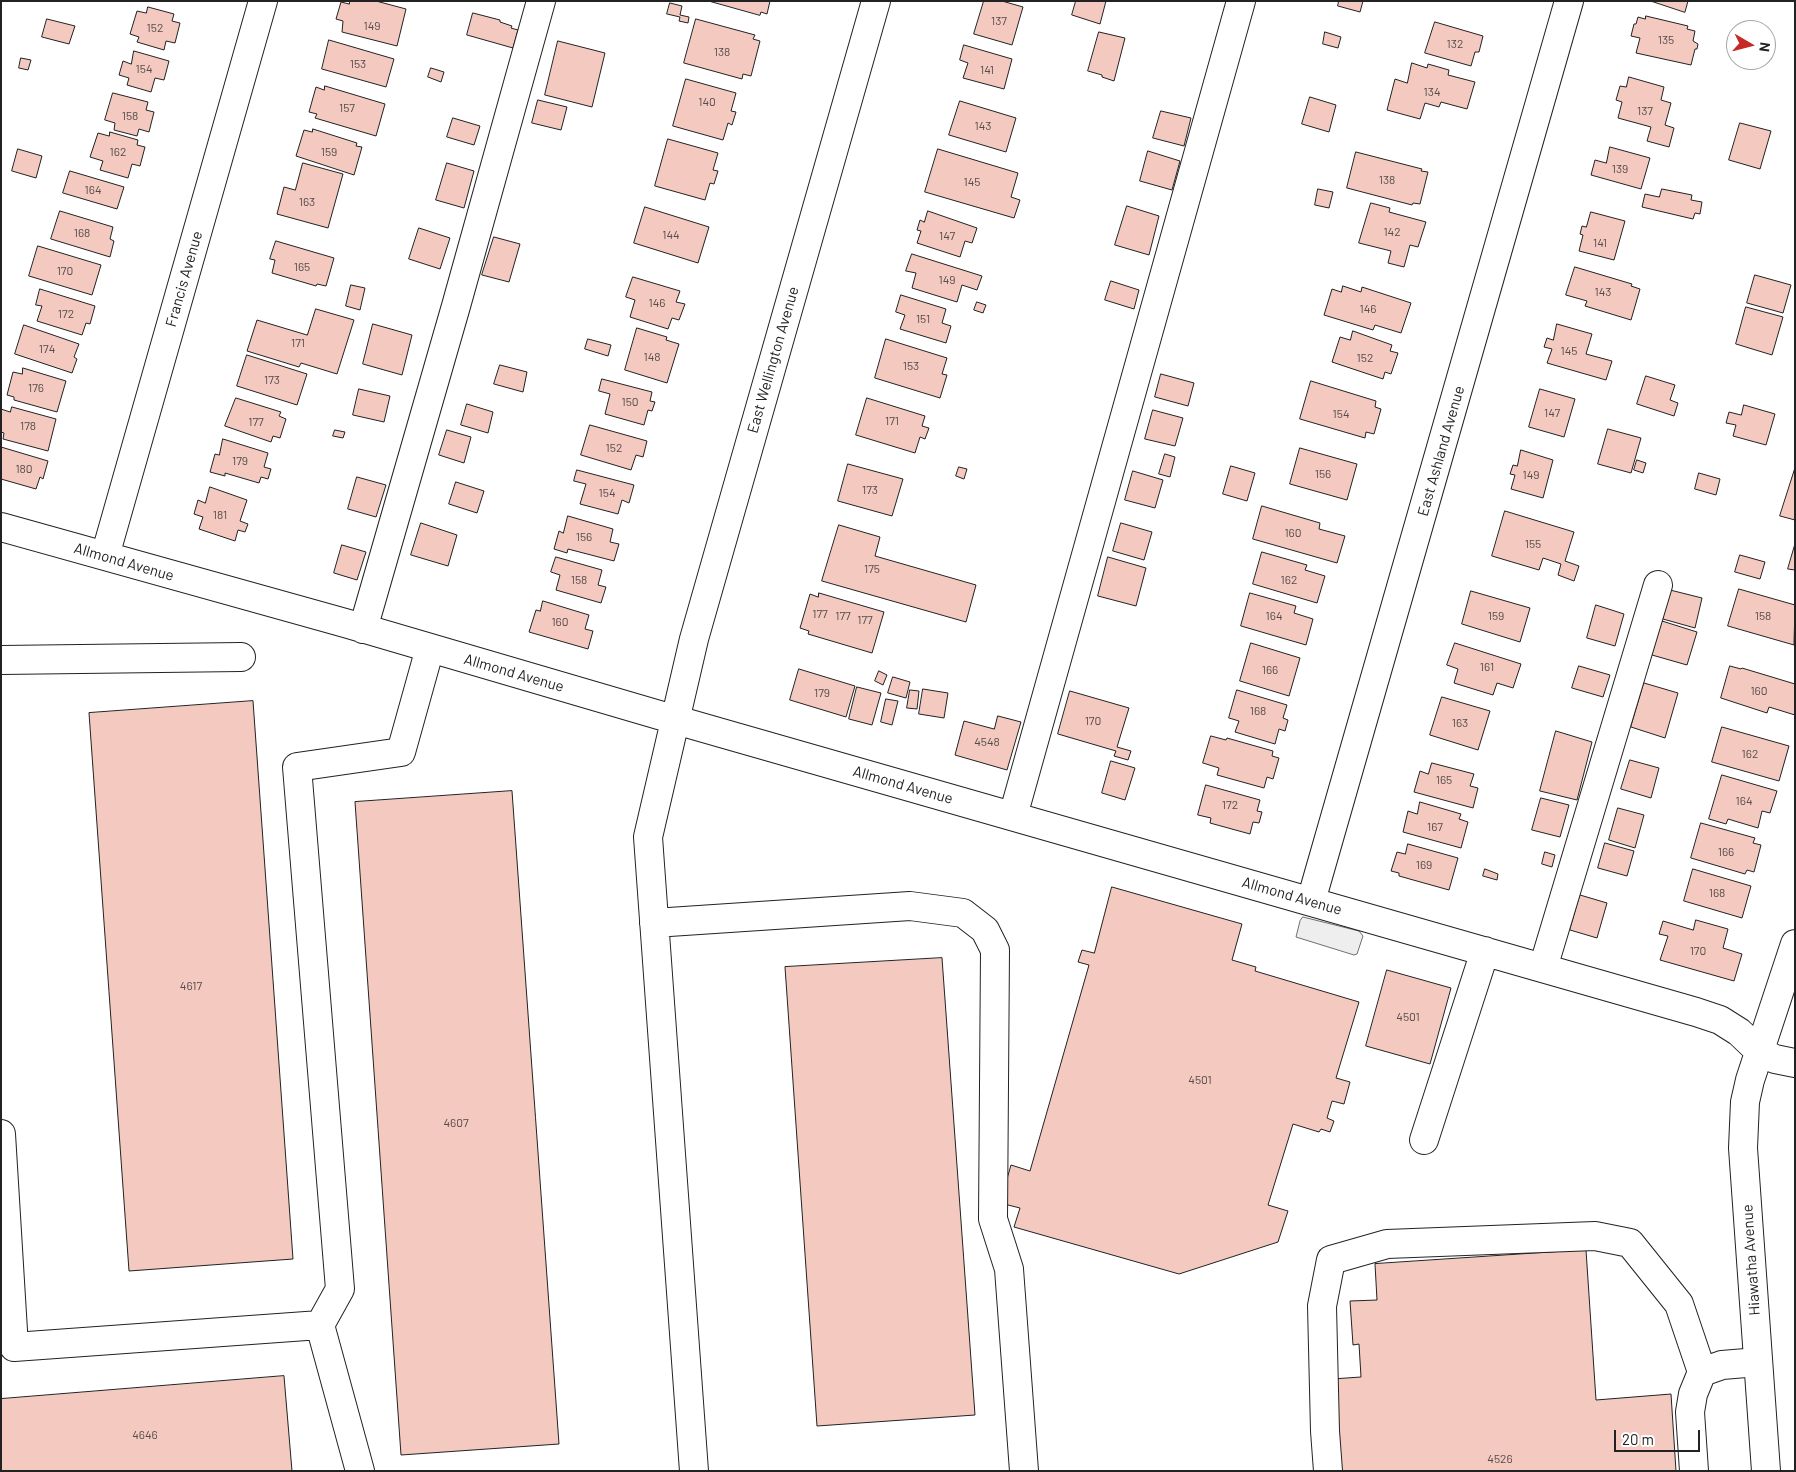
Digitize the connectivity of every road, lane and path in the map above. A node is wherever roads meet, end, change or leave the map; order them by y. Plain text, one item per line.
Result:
1 (263, 1) edge
2 (541, 1) edge
3 (876, 1) edge
4 (1241, 1) edge
5 (1569, 1) edge
6 (1, 527) edge
7 (104, 556) junction
8 (1658, 585) dead end
9 (363, 628) junction
10 (430, 648) junction
11 (241, 657) dead end
12 (1, 660) edge
13 (676, 720) junction
14 (1013, 816) junction
15 (1311, 902) junction
16 (654, 923) junction
17 (1795, 944) edge
18 (1485, 951) junction
19 (1543, 968) junction
20 (1760, 1052) junction
21 (1795, 1063) edge
22 (1, 1134) edge
23 (1424, 1140) dead end
24 (320, 1325) junction
25 (1758, 1362) junction
26 (1702, 1372) junction
27 (360, 1471) edge
28 (694, 1471) edge
29 (1024, 1471) edge
30 (1328, 1471) edge
31 (1694, 1471) edge
32 (1766, 1471) edge

1 - 7 street, Francis Avenue
2 - 9 street
3 - 13 street, East Wellington Avenue
4 - 14 street
5 - 15 street, East Ashland Avenue
6 - 7 street, Allmond Avenue
7 - 9 street, Allmond Avenue
8 - 19 street
9 - 10 street, Allmond Avenue
10 - 13 street, Allmond Avenue
10 - 24 street
11 - 12 street
13 - 14 street, Allmond Avenue
13 - 16 street, East Wellington Avenue
14 - 15 street, Allmond Avenue
15 - 18 street, Allmond Avenue
16 - 28 street, East Wellington Avenue
16 - 29 street
17 - 20 street, Hiawatha Avenue
18 - 19 street, Allmond Avenue
18 - 23 street
19 - 20 street, Allmond Avenue
20 - 21 street, Allmond Avenue
20 - 25 street, Hiawatha Avenue
22 - 24 street
24 - 27 street
25 - 26 street
25 - 32 street, Hiawatha Avenue
26 - 30 street
26 - 31 street

